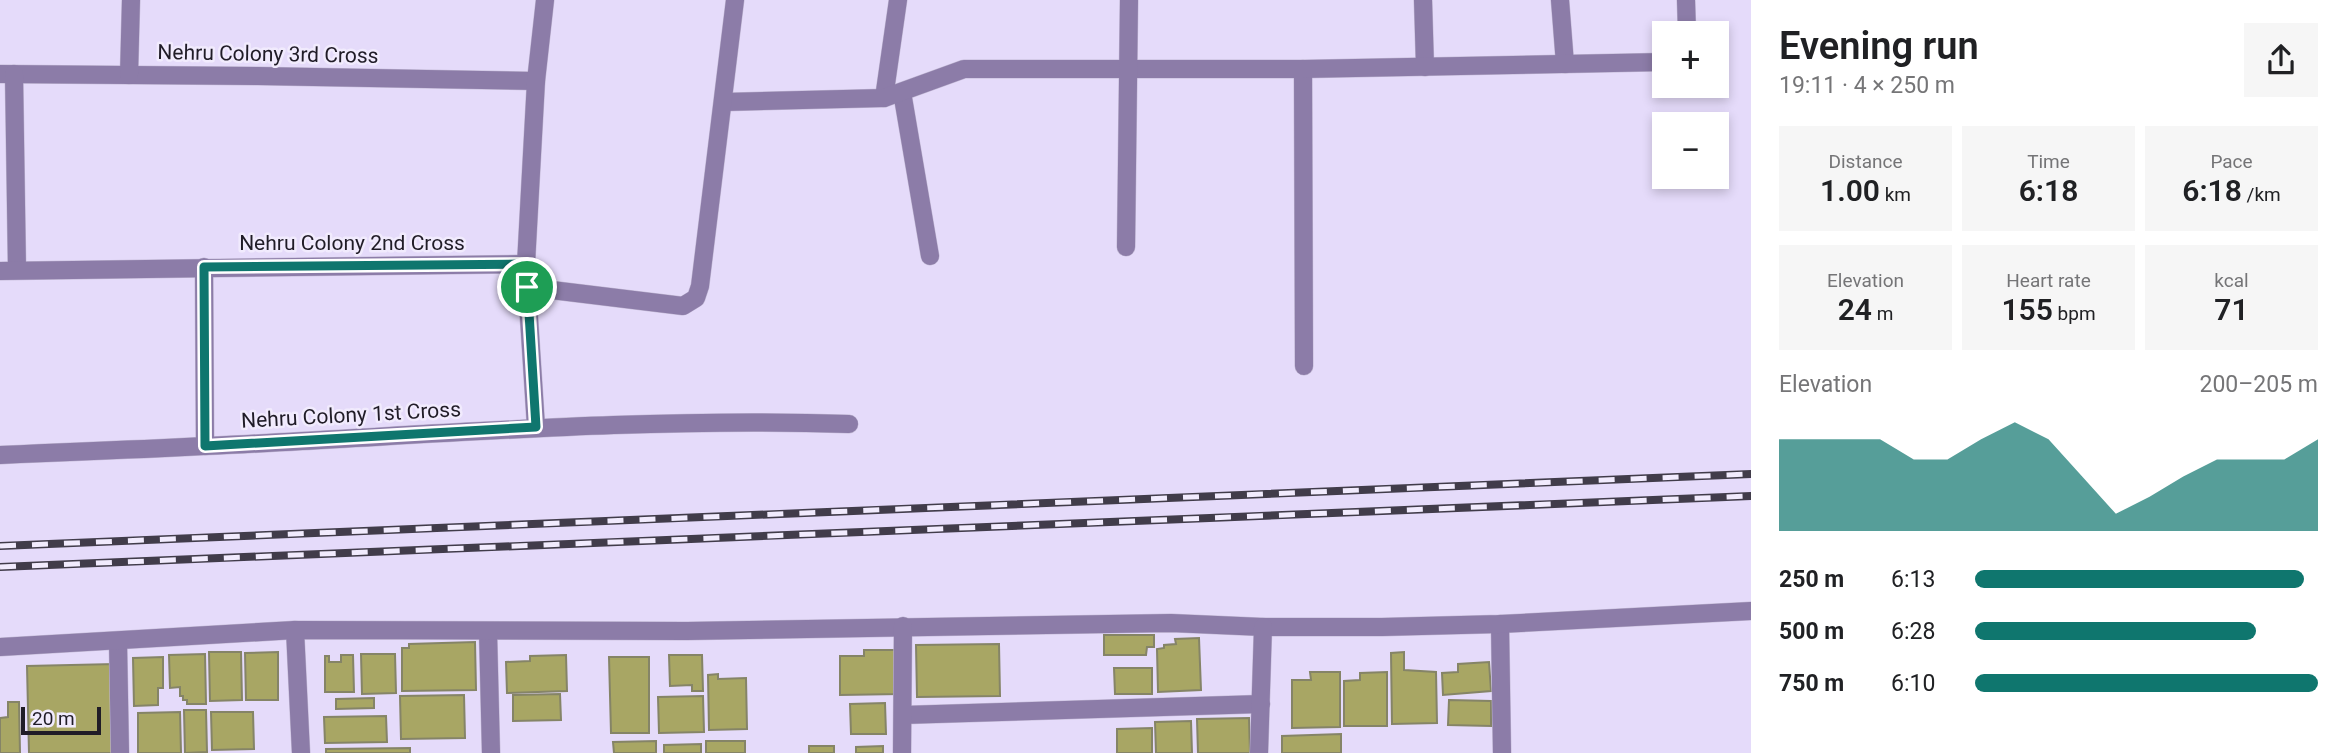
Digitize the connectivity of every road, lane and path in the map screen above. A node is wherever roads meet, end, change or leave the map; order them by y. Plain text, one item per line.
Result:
1 (131, 0) edge
2 (545, 0) edge
3 (735, 0) edge
4 (898, 0) edge
5 (1129, 0) edge
6 (1423, 0) edge
7 (1560, 0) edge
8 (1686, 0) edge
9 (1687, 21) edge
10 (1652, 62) edge
11 (1565, 64) junction
12 (1425, 67) junction
13 (1130, 69) junction
14 (1303, 69) junction
15 (7, 74) edge
16 (129, 75) junction
17 (536, 81) junction
18 (902, 92) junction
19 (884, 98) junction
20 (724, 102) junction
21 (1126, 247) dead end
22 (930, 256) dead end
23 (526, 264) junction
24 (204, 267) junction
25 (8, 271) edge
26 (527, 287) junction
27 (1304, 366) dead end
28 (849, 424) dead end
29 (536, 427) junction
30 (205, 446) junction
31 (0, 455) edge
32 (1751, 611) edge
33 (1500, 624) junction
34 (903, 626) junction
35 (1263, 627) junction
36 (295, 630) junction
37 (488, 631) junction
38 (118, 642) junction
39 (0, 647) edge
40 (1261, 704) junction
41 (903, 715) junction
42 (120, 753) edge
43 (301, 753) edge
44 (491, 753) edge
45 (902, 753) edge
46 (1259, 753) edge
47 (1502, 753) edge

1 - 16 street
2 - 17 street
3 - 20 street
4 - 19 street
5 - 13 street
6 - 12 street
7 - 11 street
8 - 9 street
10 - 11 street
11 - 12 street
12 - 14 street
13 - 14 street
13 - 18 street
13 - 21 street
14 - 27 street
15 - 16 street, Nehru Colony 3rd Cross
15 - 25 street
16 - 17 street, Nehru Colony 3rd Cross
17 - 23 street
18 - 19 street
18 - 22 street
19 - 20 street
20 - 26 street
23 - 24 street, Nehru Colony 2nd Cross
23 - 26 street
24 - 25 street, Nehru Colony 2nd Cross
24 - 30 street
26 - 29 street
28 - 29 street, Nehru Colony 1st Cross
29 - 30 street, Nehru Colony 1st Cross
30 - 31 street, Nehru Colony 1st Cross
32 - 33 street
33 - 35 street
33 - 47 street
34 - 35 street
34 - 37 street
34 - 41 street
35 - 40 street
36 - 37 street
36 - 38 street
36 - 43 street
37 - 44 street
38 - 39 street
38 - 42 street
40 - 41 street
40 - 46 street
41 - 45 street

